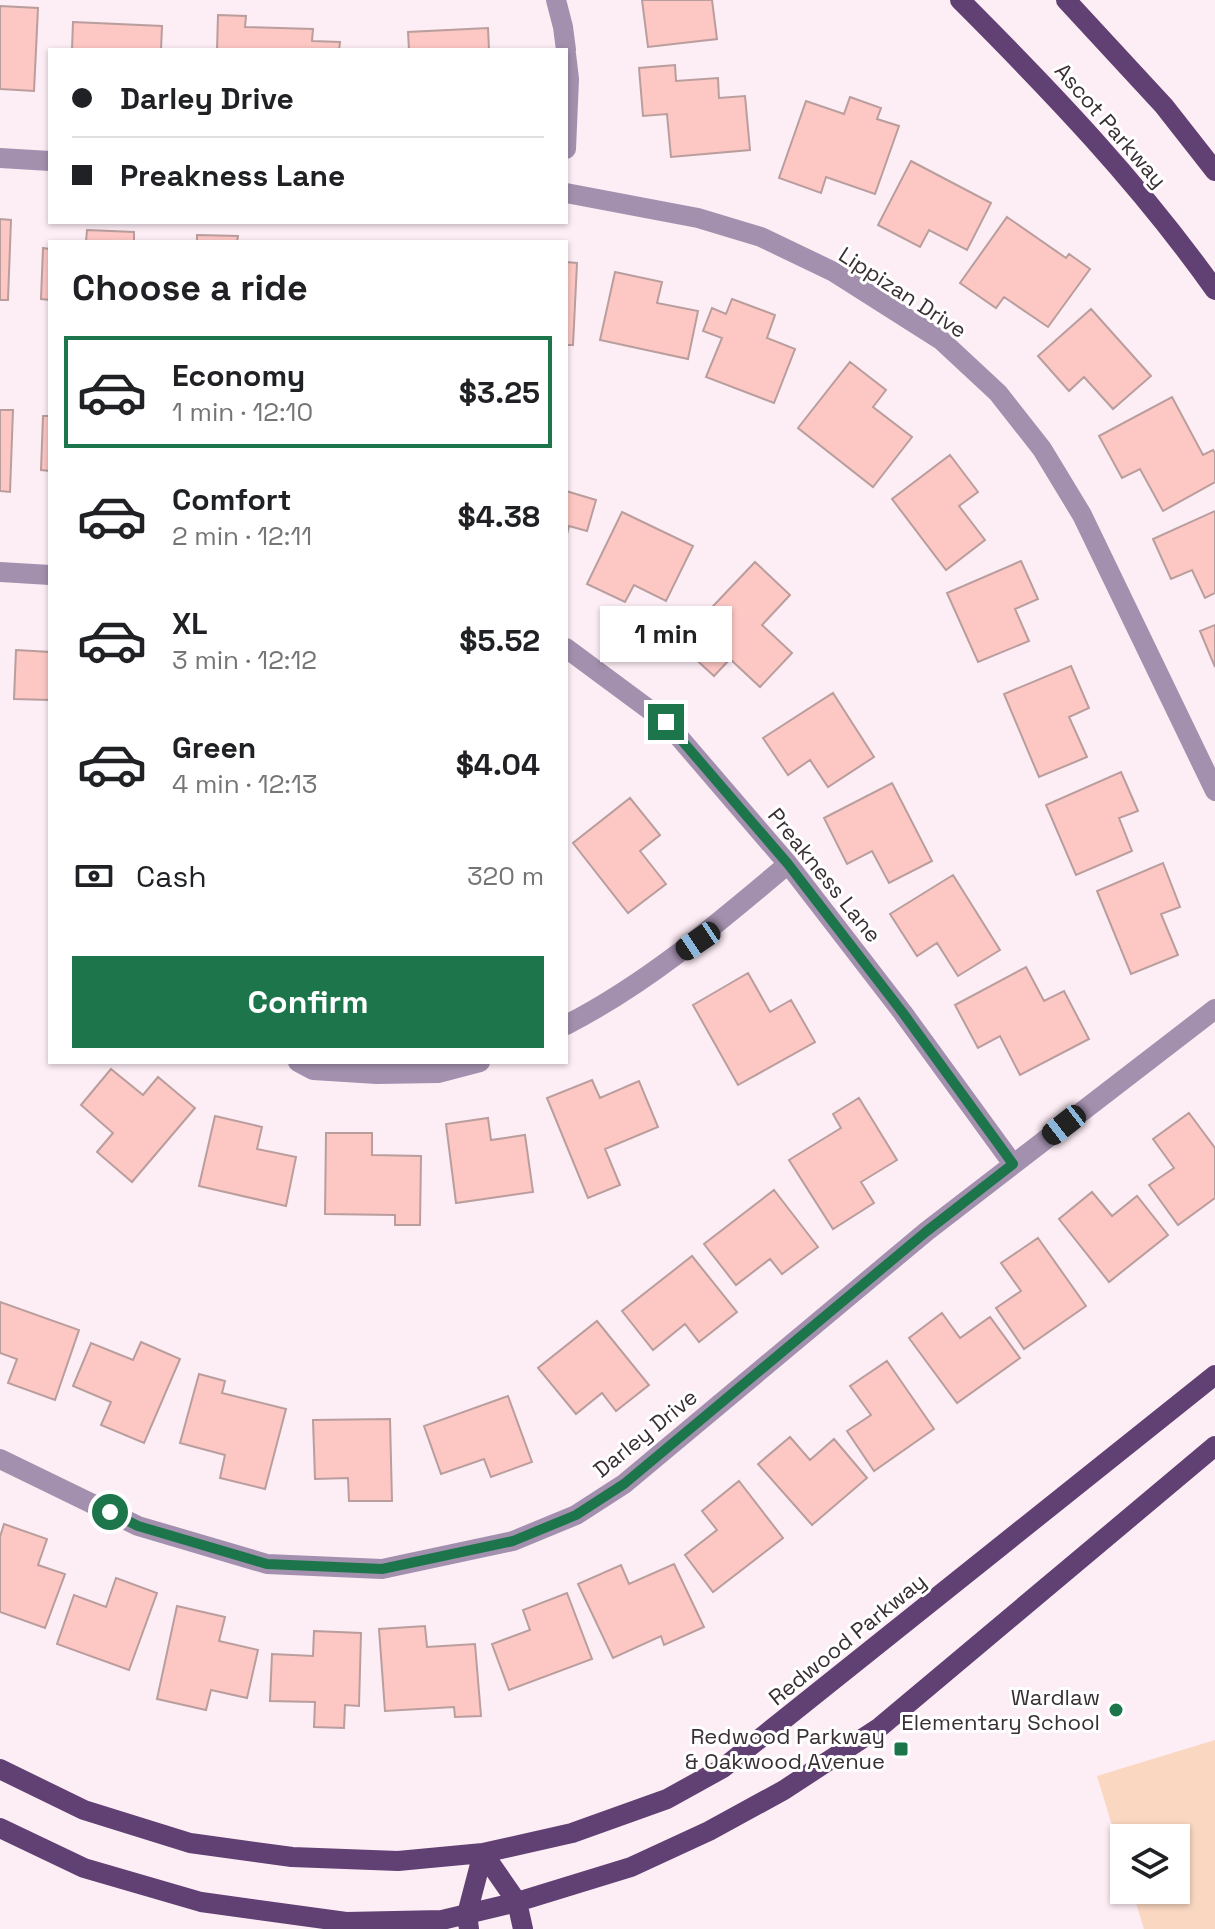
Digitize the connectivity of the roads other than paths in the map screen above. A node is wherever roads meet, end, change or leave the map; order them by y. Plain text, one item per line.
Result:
1 (556, 0) edge
2 (960, 0) edge
3 (1066, 0) edge
4 (566, 48) edge
5 (568, 70) edge
6 (568, 102) edge
7 (0, 158) edge
8 (48, 161) edge
9 (1215, 171) edge
10 (568, 193) edge
11 (1215, 290) edge
12 (0, 572) edge
13 (48, 575) edge
14 (568, 649) edge
15 (1215, 791) edge
16 (788, 864) junction
17 (1215, 1009) edge
18 (568, 1024) edge
19 (302, 1064) edge
20 (472, 1064) edge
21 (1013, 1164) junction
22 (1215, 1375) edge
23 (1215, 1446) edge
24 (0, 1459) edge
25 (0, 1769) edge
26 (0, 1828) edge
27 (483, 1853) junction
28 (517, 1902) junction
29 (468, 1922) edge
30 (523, 1929) edge

1 - 4 street
2 - 11 main road, Ascot Parkway
3 - 9 main road
5 - 6 street
7 - 8 street
10 - 15 street, Lippizan Drive
12 - 13 street
14 - 16 street, Preakness Lane
16 - 18 street
16 - 21 street, Preakness Lane
17 - 21 street, Darley Drive
19 - 20 street
21 - 24 street, Darley Drive
22 - 27 main road, Redwood Parkway
23 - 28 main road
25 - 27 main road, Redwood Parkway
26 - 29 main road
27 - 28 main road
27 - 29 main road
28 - 29 main road
28 - 30 main road

